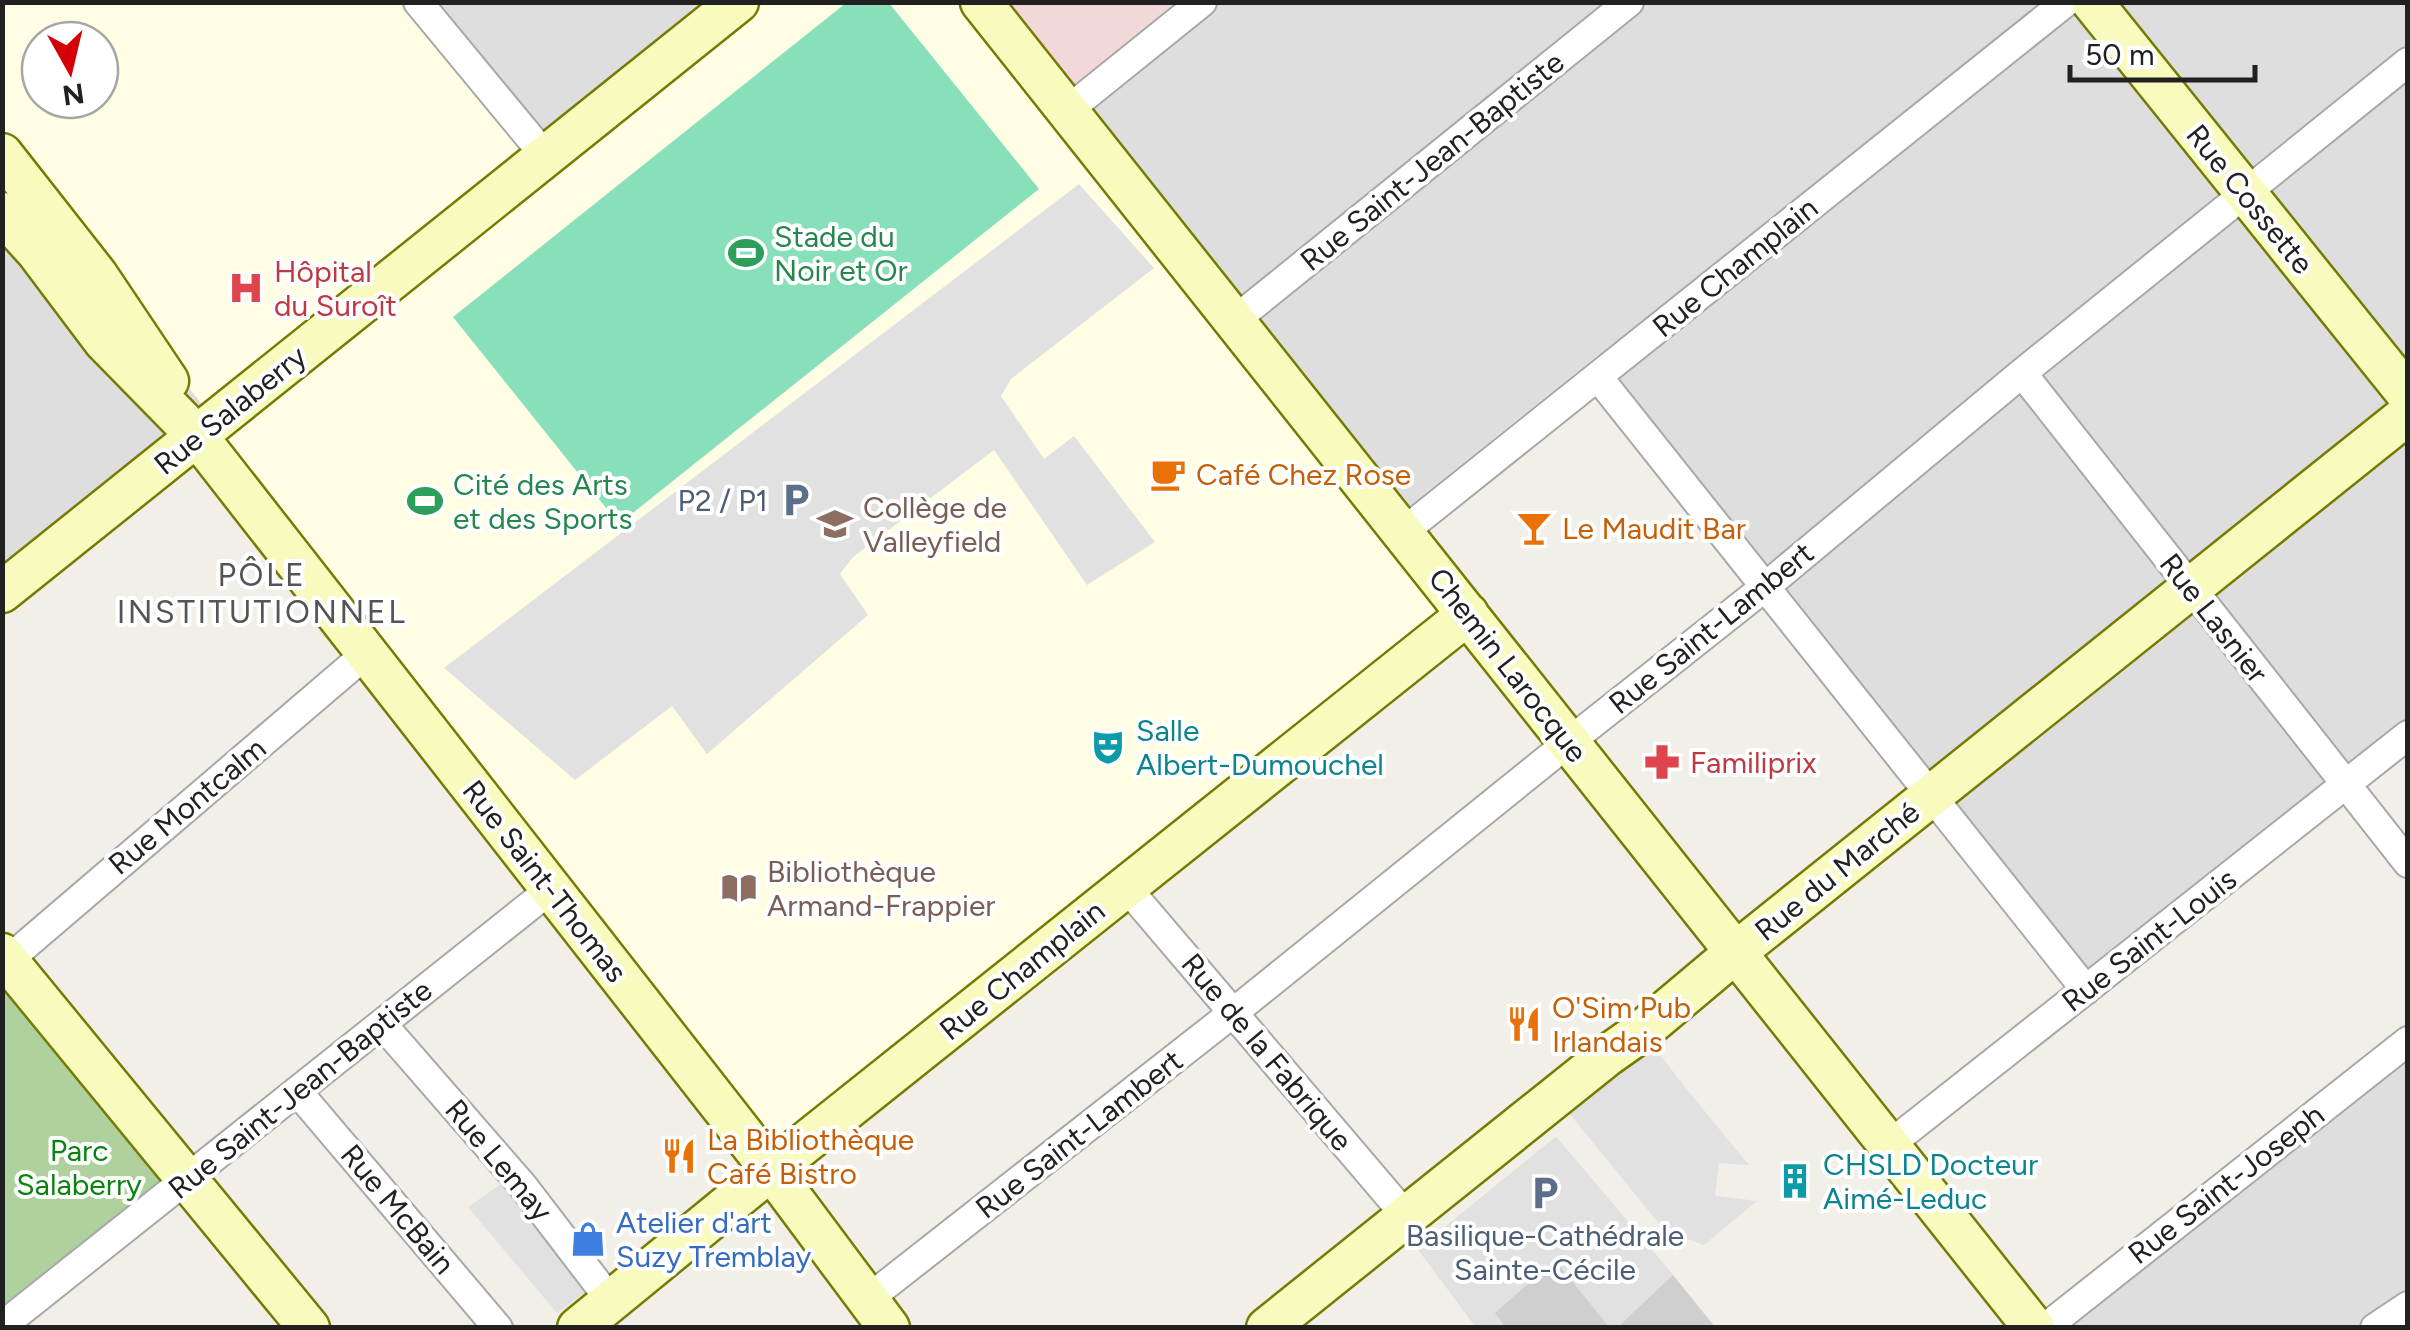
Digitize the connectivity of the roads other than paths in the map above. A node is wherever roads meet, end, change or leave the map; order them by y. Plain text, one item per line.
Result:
1 (418, 2) edge
2 (738, 2) edge
3 (1202, 2) edge
4 (1629, 2) edge
5 (2066, 2) edge
6 (2092, 2) edge
7 (991, 6) edge
8 (2408, 62) edge
9 (1068, 110) junction
10 (2, 154) edge
11 (546, 157) junction
12 (2245, 192) junction
13 (4, 217) edge
14 (1235, 320) junction
15 (2022, 372) junction
16 (1598, 377) junction
17 (2408, 395) edge
18 (2408, 414) edge
19 (198, 436) junction
20 (1403, 532) junction
21 (1765, 588) junction
22 (2191, 588) junction
23 (2, 592) edge
24 (1468, 614) junction
25 (367, 653) junction
26 (2408, 735) edge
27 (1569, 742) junction
28 (2346, 784) junction
29 (1931, 796) junction
30 (2408, 863) edge
31 (1126, 887) junction
32 (551, 889) junction
33 (1736, 952) junction
34 (5, 957) edge
35 (2086, 990) junction
36 (1234, 1012) junction
37 (382, 1024) junction
38 (2408, 1041) edge
39 (297, 1091) junction
40 (1890, 1146) junction
41 (771, 1170) junction
42 (187, 1179) junction
43 (1407, 1217) junction
44 (611, 1301) junction
45 (2408, 1306) edge
46 (878, 1313) edge
47 (2, 1326) edge
48 (309, 1328) edge
49 (498, 1328) edge
50 (578, 1328) edge
51 (1267, 1328) edge
52 (2034, 1328) edge
53 (2044, 1328) edge
54 (2375, 1328) edge

1 - 11 street
2 - 11 street, Rue Salaberry
3 - 9 street
4 - 14 street, Rue Saint-Jean-Baptiste
5 - 16 street, Rue Champlain
6 - 12 street, Rue Cossette
7 - 9 street, Chemin Larocque
8 - 12 street, Rue Saint-Lambert
9 - 14 street, Chemin Larocque
10 - 19 street, Rue Saint-Thomas
11 - 19 street, Rue Salaberry
12 - 15 street, Rue Saint-Lambert
12 - 17 street, Rue Cossette
13 - 19 street, Rue Saint-Thomas
14 - 20 street, Chemin Larocque
15 - 21 street, Rue Saint-Lambert
15 - 22 street, Rue Lasnier
16 - 20 street, Rue Champlain
16 - 21 street
18 - 22 street, Rue du Marché
19 - 23 street, Rue Salaberry
19 - 25 street, Rue Saint-Thomas
20 - 24 street, Chemin Larocque
21 - 27 street, Rue Saint-Lambert
21 - 29 street
22 - 28 street, Rue Lasnier
22 - 29 street, Rue du Marché
24 - 27 street, Chemin Larocque
24 - 31 street, Rue Champlain
25 - 32 street, Rue Saint-Thomas
25 - 34 street, Rue Montcalm
26 - 28 street, Rue Saint-Louis
27 - 33 street, Chemin Larocque
27 - 36 street, Rue Saint-Lambert
28 - 30 street, Rue Lasnier
28 - 35 street, Rue Saint-Louis
29 - 33 street, Rue du Marché
29 - 35 street
31 - 36 street, Rue de la Fabrique
31 - 41 street, Rue Champlain
32 - 37 street, Rue Saint-Jean-Baptiste
32 - 41 street, Rue Saint-Thomas
33 - 40 street, Chemin Larocque
33 - 43 street, Rue du Marché
34 - 42 street
35 - 40 street, Rue Saint-Louis
36 - 43 street, Rue de la Fabrique
36 - 46 street, Rue Saint-Lambert
37 - 39 street, Rue Saint-Jean-Baptiste
37 - 44 street, Rue Lemay
38 - 53 street, Rue Saint-Joseph
39 - 42 street, Rue Saint-Jean-Baptiste
39 - 49 street, Rue McBain
40 - 52 street, Chemin Larocque
41 - 44 street, Rue Champlain
41 - 46 street, Rue Saint-Thomas
42 - 47 street, Rue Saint-Jean-Baptiste
42 - 48 street
43 - 51 street, Rue du Marché
44 - 50 street, Rue Champlain
45 - 54 street

